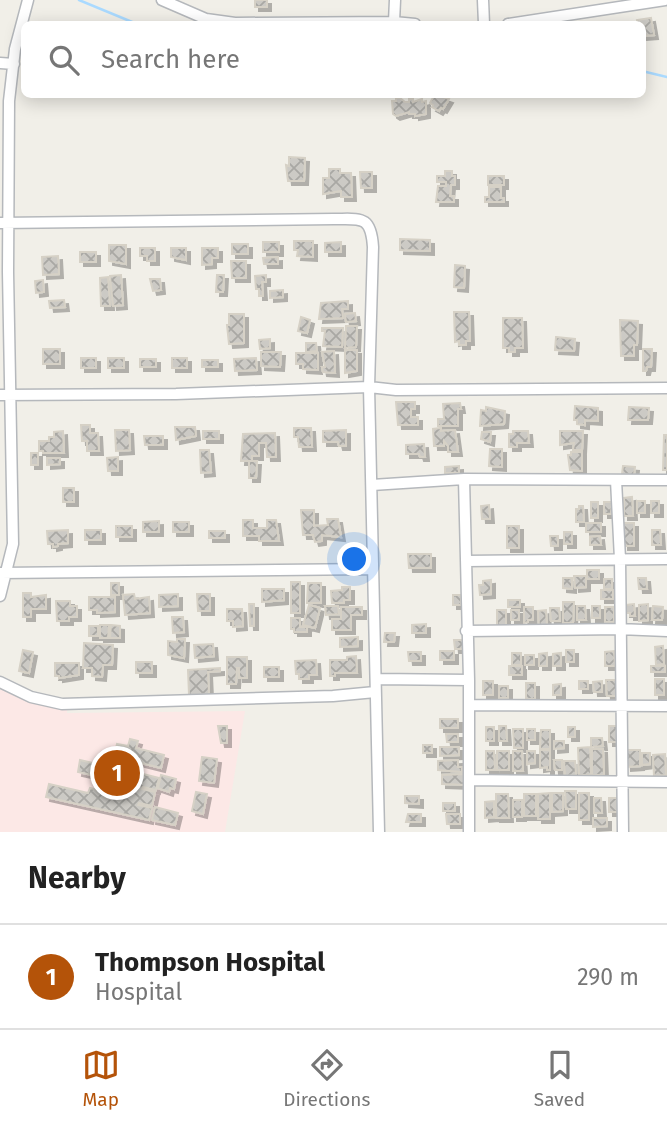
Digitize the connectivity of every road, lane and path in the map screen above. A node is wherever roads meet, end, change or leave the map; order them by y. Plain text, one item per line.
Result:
1 (28, 0) edge
2 (162, 0) edge
3 (395, 0) edge
4 (483, 0) edge
5 (665, 0) edge
6 (23, 21) edge
7 (220, 21) edge
8 (394, 21) edge
9 (484, 21) edge
10 (528, 21) edge
11 (21, 32) edge
12 (0, 63) edge
13 (14, 64) junction
14 (4, 223) edge
15 (369, 387) junction
16 (667, 388) edge
17 (5, 395) edge
18 (464, 479) junction
19 (616, 480) junction
20 (667, 480) edge
21 (372, 485) junction
22 (620, 559) junction
23 (667, 559) edge
24 (467, 561) junction
25 (373, 562) junction
26 (3, 573) edge
27 (0, 596) edge
28 (619, 629) junction
29 (466, 631) junction
30 (667, 631) edge
31 (376, 679) junction
32 (469, 680) junction
33 (0, 682) edge
34 (375, 692) junction
35 (469, 705) junction
36 (667, 706) edge
37 (621, 707) junction
38 (470, 780) junction
39 (623, 780) junction
40 (667, 782) edge
41 (379, 832) edge
42 (468, 832) edge
43 (623, 832) edge

1 - 6 street
2 - 7 street
3 - 8 street
4 - 9 street
5 - 10 street
11 - 13 street
12 - 13 street
13 - 14 street
14 - 15 street
14 - 17 street
15 - 16 street
15 - 17 street
15 - 21 street
17 - 26 street
18 - 19 street
18 - 21 street
18 - 24 street
19 - 20 street
19 - 22 street
21 - 25 street
22 - 23 street
22 - 24 street
22 - 28 street
24 - 29 street
25 - 26 street
25 - 31 street
26 - 27 street
28 - 29 street
28 - 30 street
28 - 37 street
29 - 32 street
31 - 32 street
31 - 34 street
32 - 35 street
33 - 34 street
34 - 41 street
35 - 37 street
35 - 38 street
36 - 37 street
37 - 39 street
38 - 39 street
38 - 42 street
39 - 40 street
39 - 43 street

